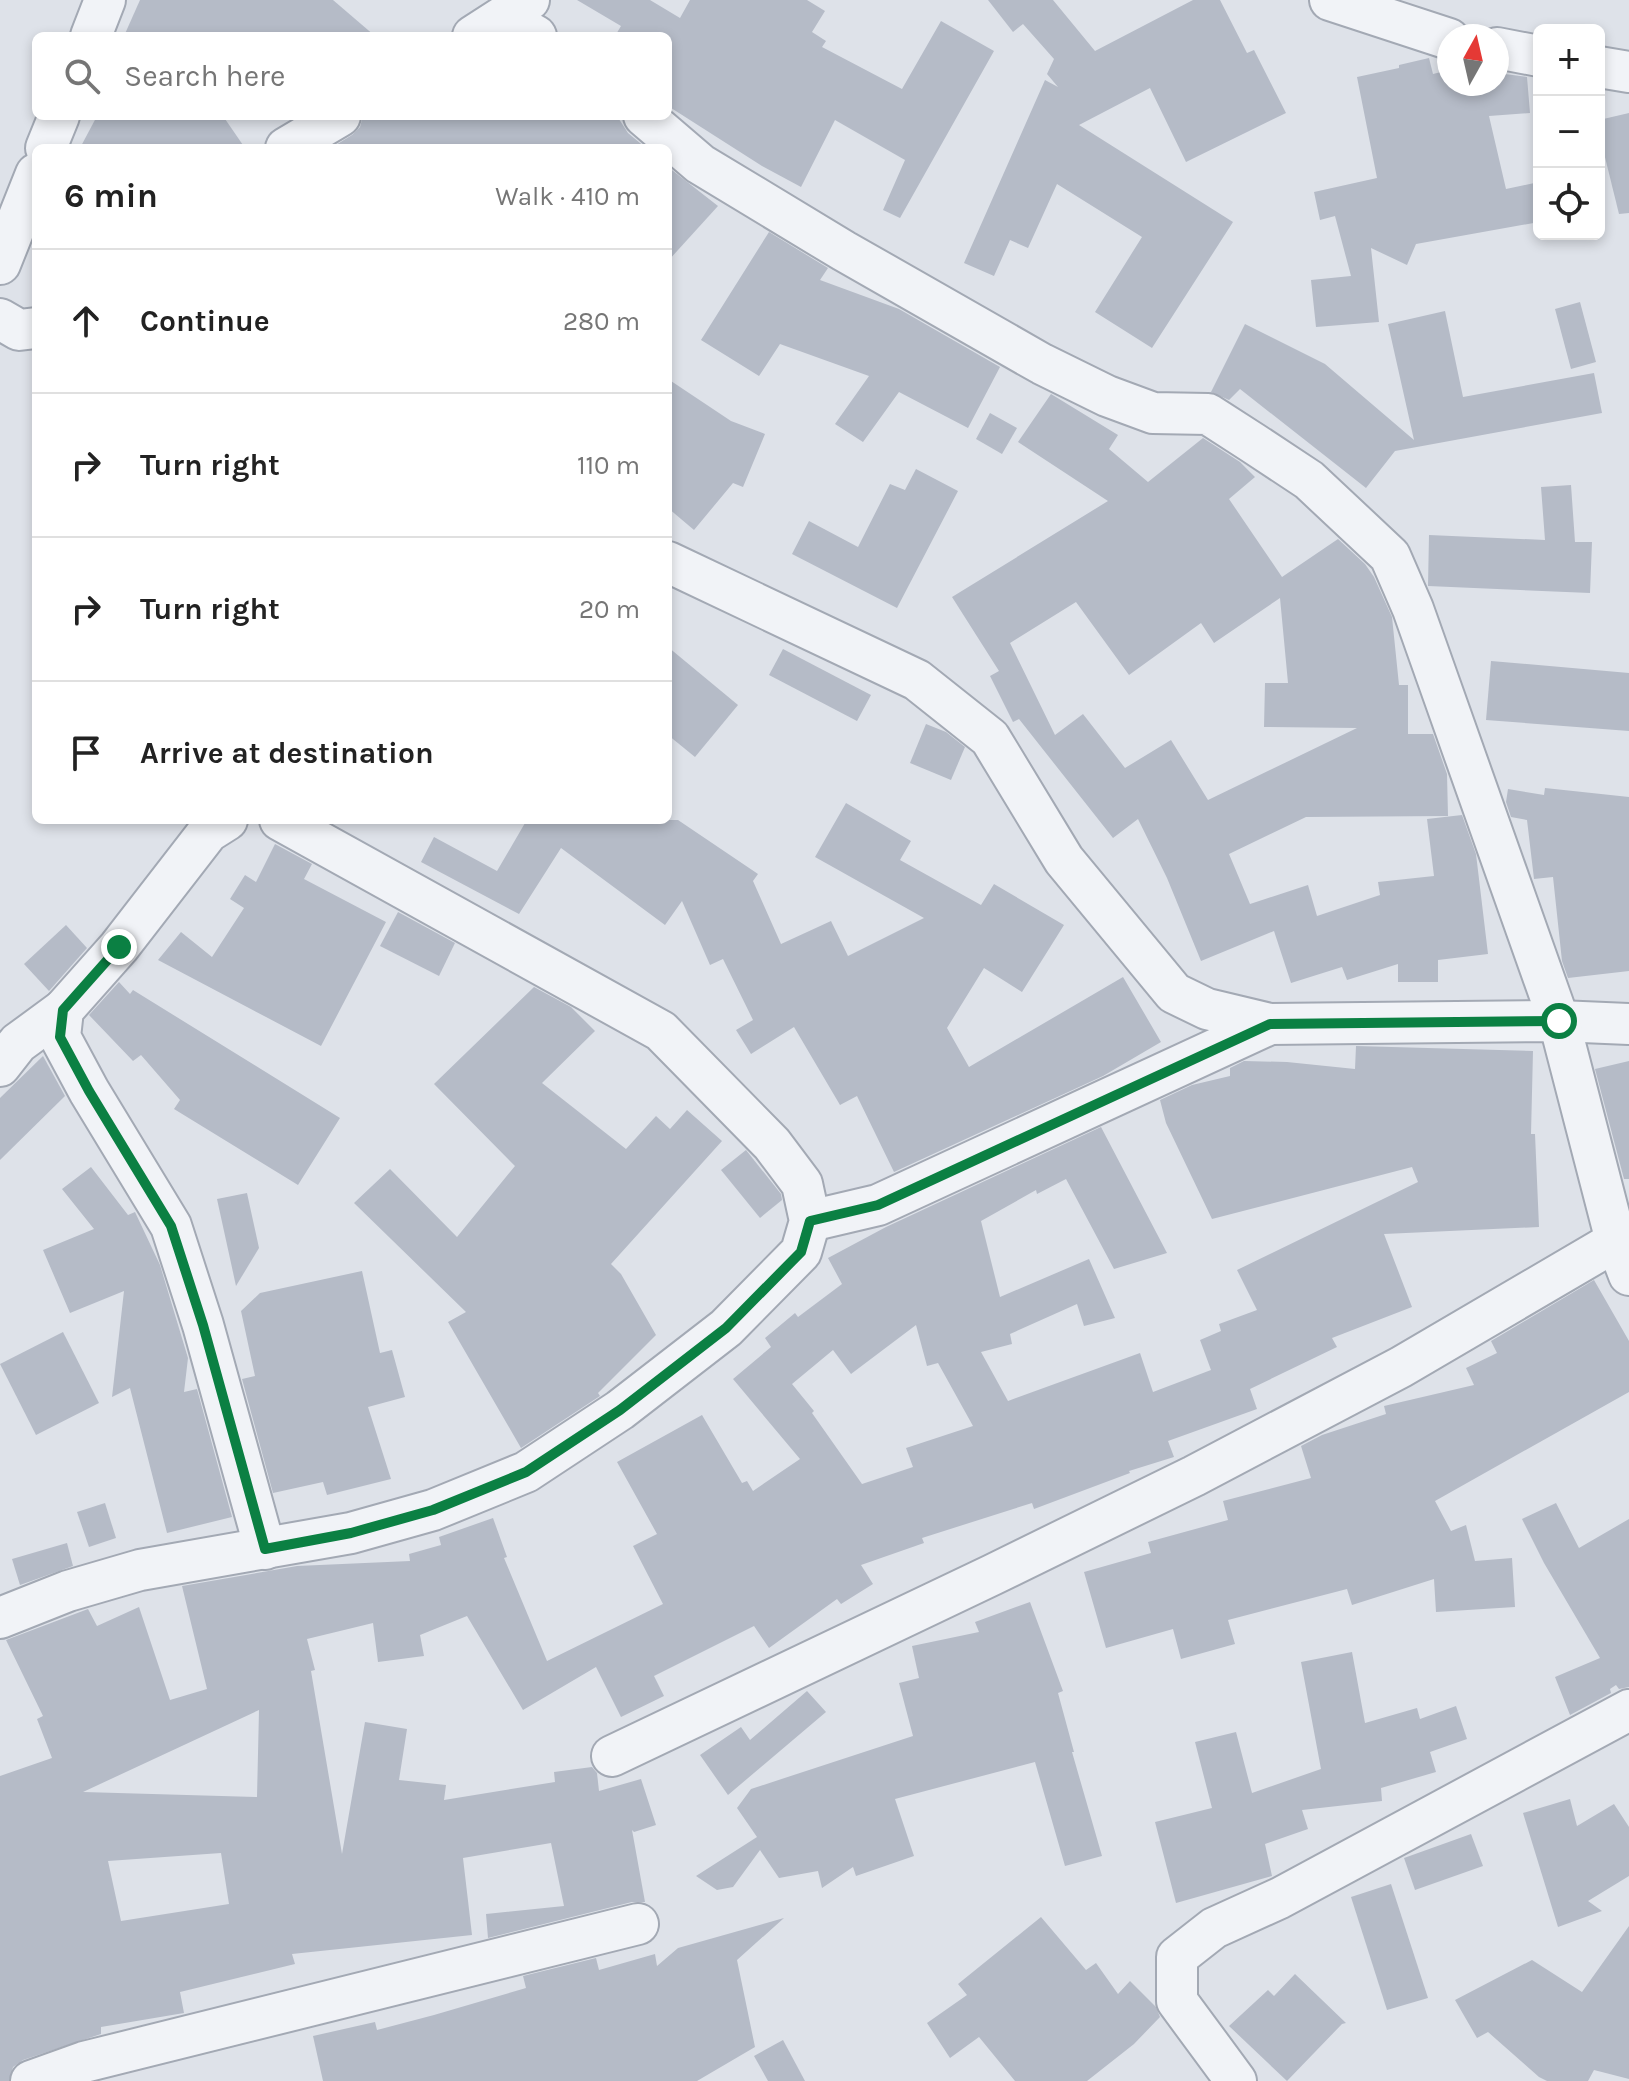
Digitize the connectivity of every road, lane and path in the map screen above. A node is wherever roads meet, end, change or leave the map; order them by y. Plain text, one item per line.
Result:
1 (105, 0) edge
2 (1330, 0) edge
3 (93, 32) edge
4 (1437, 35) edge
5 (1509, 50) edge
6 (1533, 55) edge
7 (1605, 68) edge
8 (1629, 72) edge
9 (57, 120) edge
10 (333, 120) edge
11 (649, 120) edge
12 (48, 144) edge
13 (293, 144) edge
14 (32, 184) edge
15 (0, 264) edge
16 (0, 319) edge
17 (32, 328) edge
18 (672, 564) edge
19 (221, 824) edge
20 (287, 824) edge
21 (63, 1010) junction
22 (1559, 1021) junction
23 (1270, 1024) junction
24 (1629, 1024) edge
25 (0, 1066) edge
26 (810, 1221) junction
27 (1622, 1258) edge
28 (265, 1549) junction
29 (0, 1618) edge
30 (1629, 1710) edge
31 (612, 1756) dead end
32 (638, 1924) dead end
33 (31, 2081) edge
34 (1236, 2081) edge

1 - 3 street
2 - 4 street
5 - 6 street
7 - 8 street
9 - 12 street
10 - 13 street
11 - 22 street
14 - 15 street
16 - 17 street
18 - 23 street
19 - 21 street
20 - 26 street
21 - 25 street
21 - 28 street
22 - 23 street
22 - 24 street
22 - 27 street
23 - 26 street
26 - 28 street
27 - 31 street
28 - 29 street
30 - 34 street
32 - 33 street

